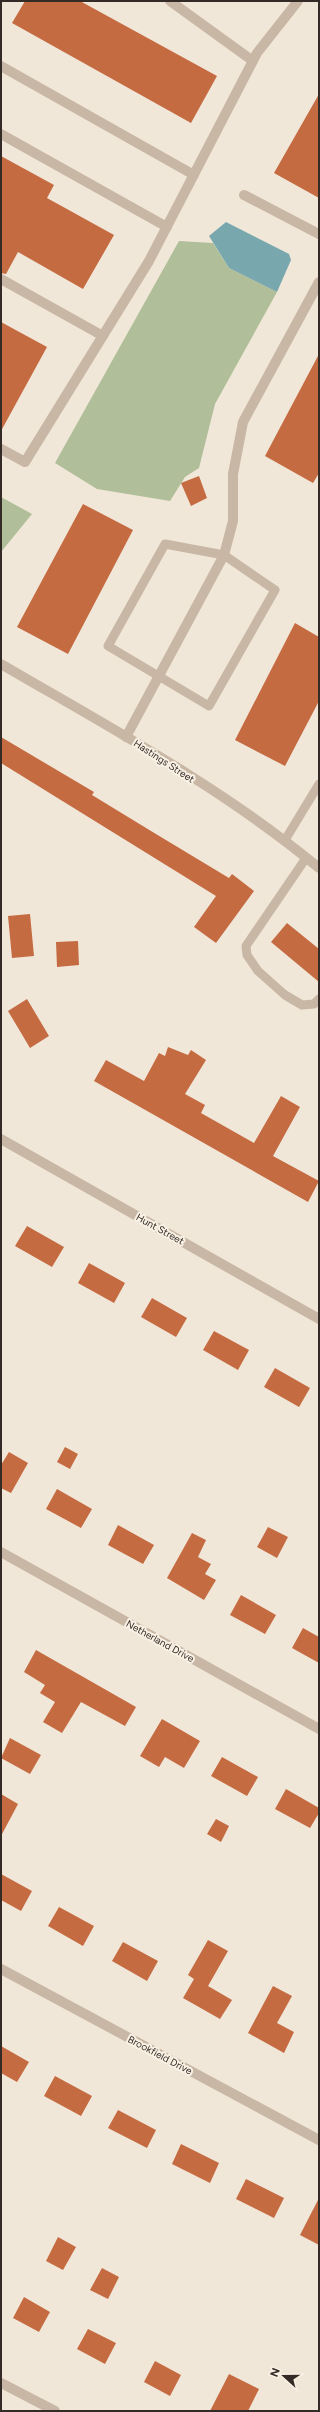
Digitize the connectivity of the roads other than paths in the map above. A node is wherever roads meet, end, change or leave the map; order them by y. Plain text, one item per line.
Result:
1 (170, 1) edge
2 (298, 1) edge
3 (253, 61) junction
4 (1, 66) edge
5 (1, 134) edge
6 (194, 175) junction
7 (244, 194) dead end
8 (166, 227) junction
9 (319, 234) edge
10 (1, 280) edge
11 (319, 282) edge
12 (103, 336) junction
13 (1, 450) edge
14 (224, 556) junction
15 (1, 664) edge
16 (158, 676) junction
17 (126, 737) junction
18 (319, 784) edge
19 (285, 840) junction
20 (306, 858) junction
21 (319, 868) edge
22 (319, 999) edge
23 (1, 1139) edge
24 (319, 1319) edge
25 (1, 1552) edge
26 (319, 1729) edge
27 (1, 1969) edge
28 (319, 2140) edge
29 (1, 2383) edge
30 (54, 2411) edge

1 - 3 street
2 - 3 street
3 - 6 street
4 - 6 street
5 - 8 street
6 - 8 street
7 - 9 street
8 - 12 street
10 - 12 street
11 - 14 street
12 - 13 street
14 - 16 street
14 - 16 lane
14 - 16 lane
15 - 17 street, Hastings Street
16 - 17 street
17 - 19 street, Hastings Street
18 - 19 lane
19 - 20 street, Hastings Street
20 - 21 street, Hastings Street
20 - 22 lane
23 - 24 street, Hunt Street
25 - 26 street, Netherland Drive
27 - 28 street, Brookfield Drive
29 - 30 street

